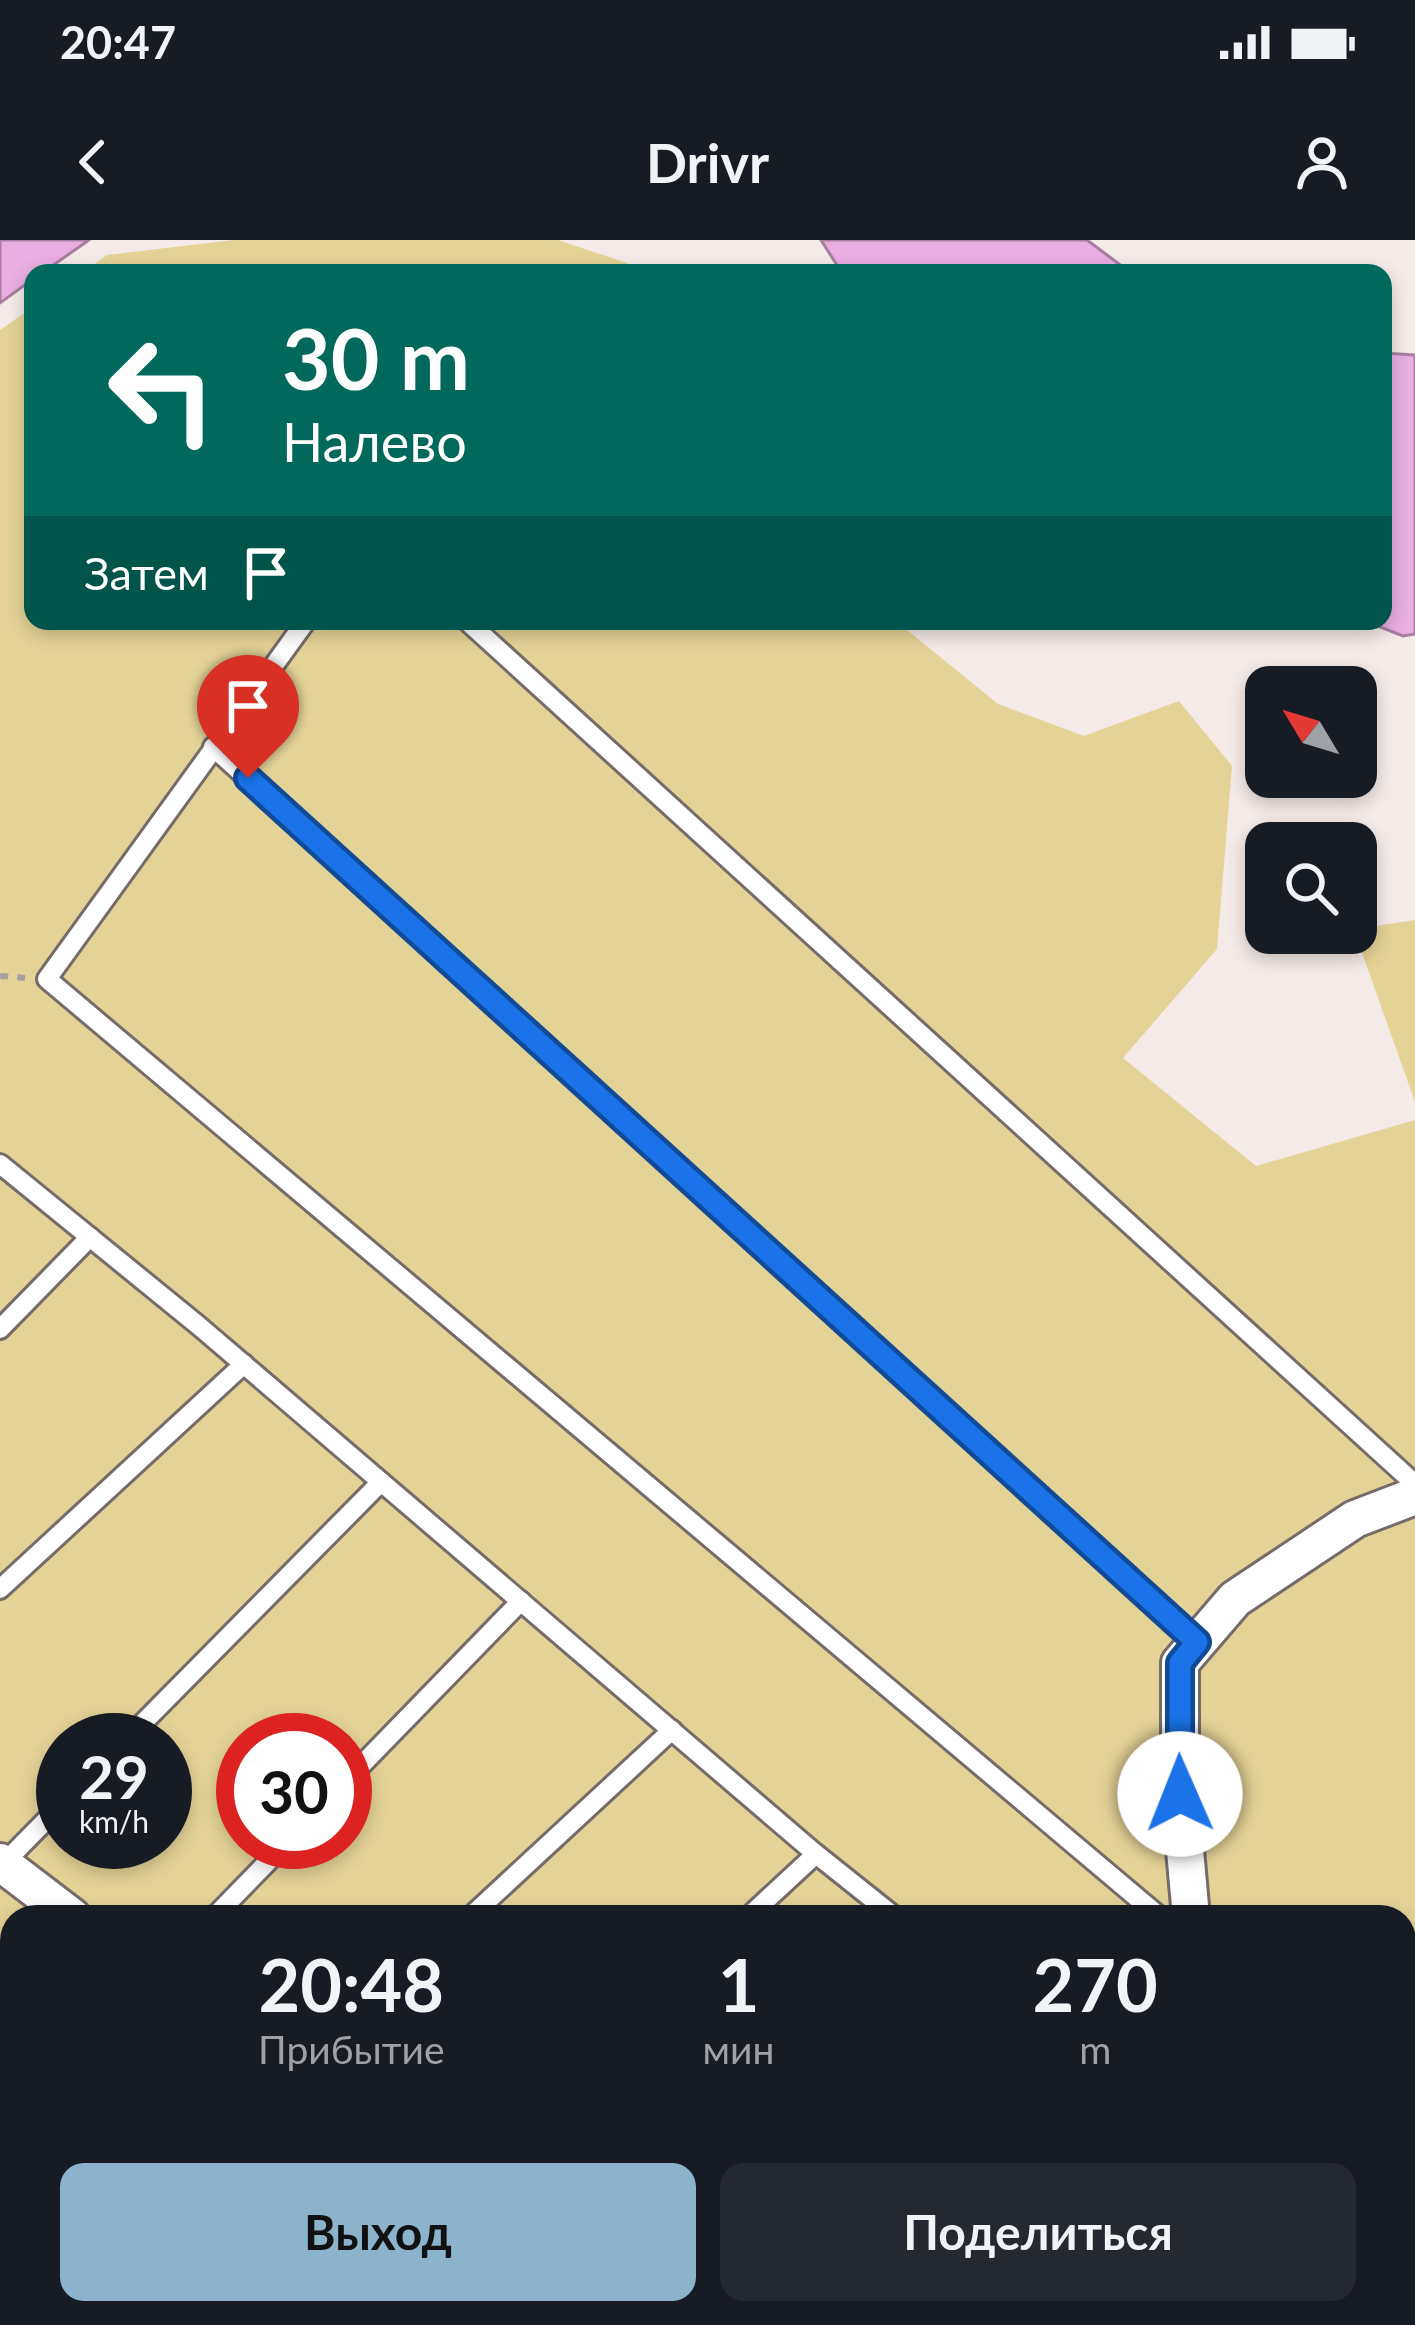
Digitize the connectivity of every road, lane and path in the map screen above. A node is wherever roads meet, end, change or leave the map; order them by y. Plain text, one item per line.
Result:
1 (299, 630) edge
2 (476, 630) edge
3 (213, 747) junction
4 (0, 1164) edge
5 (90, 1237) junction
6 (0, 1329) edge
7 (244, 1364) junction
8 (381, 1482) junction
9 (1415, 1484) edge
10 (1415, 1496) edge
11 (0, 1589) edge
12 (521, 1601) junction
13 (1197, 1642) junction
14 (153, 1713) edge
15 (672, 1730) junction
16 (372, 1754) edge
17 (36, 1829) edge
18 (816, 1854) junction
19 (1, 1863) edge
20 (260, 1869) edge
21 (56, 1905) edge
22 (226, 1905) edge
23 (483, 1905) edge
24 (761, 1905) edge
25 (880, 1905) edge
26 (1146, 1905) edge
27 (1190, 1905) edge

1 - 3 lane
2 - 9 lane
3 - 13 lane
3 - 26 lane
4 - 5 lane
5 - 6 lane
5 - 7 lane
7 - 8 lane
7 - 11 lane
8 - 12 lane
8 - 14 lane
10 - 13 street
12 - 15 lane
12 - 16 lane
13 - 27 street
15 - 18 lane
15 - 23 lane
17 - 19 lane
18 - 24 lane
18 - 25 lane
19 - 21 street
20 - 22 lane

